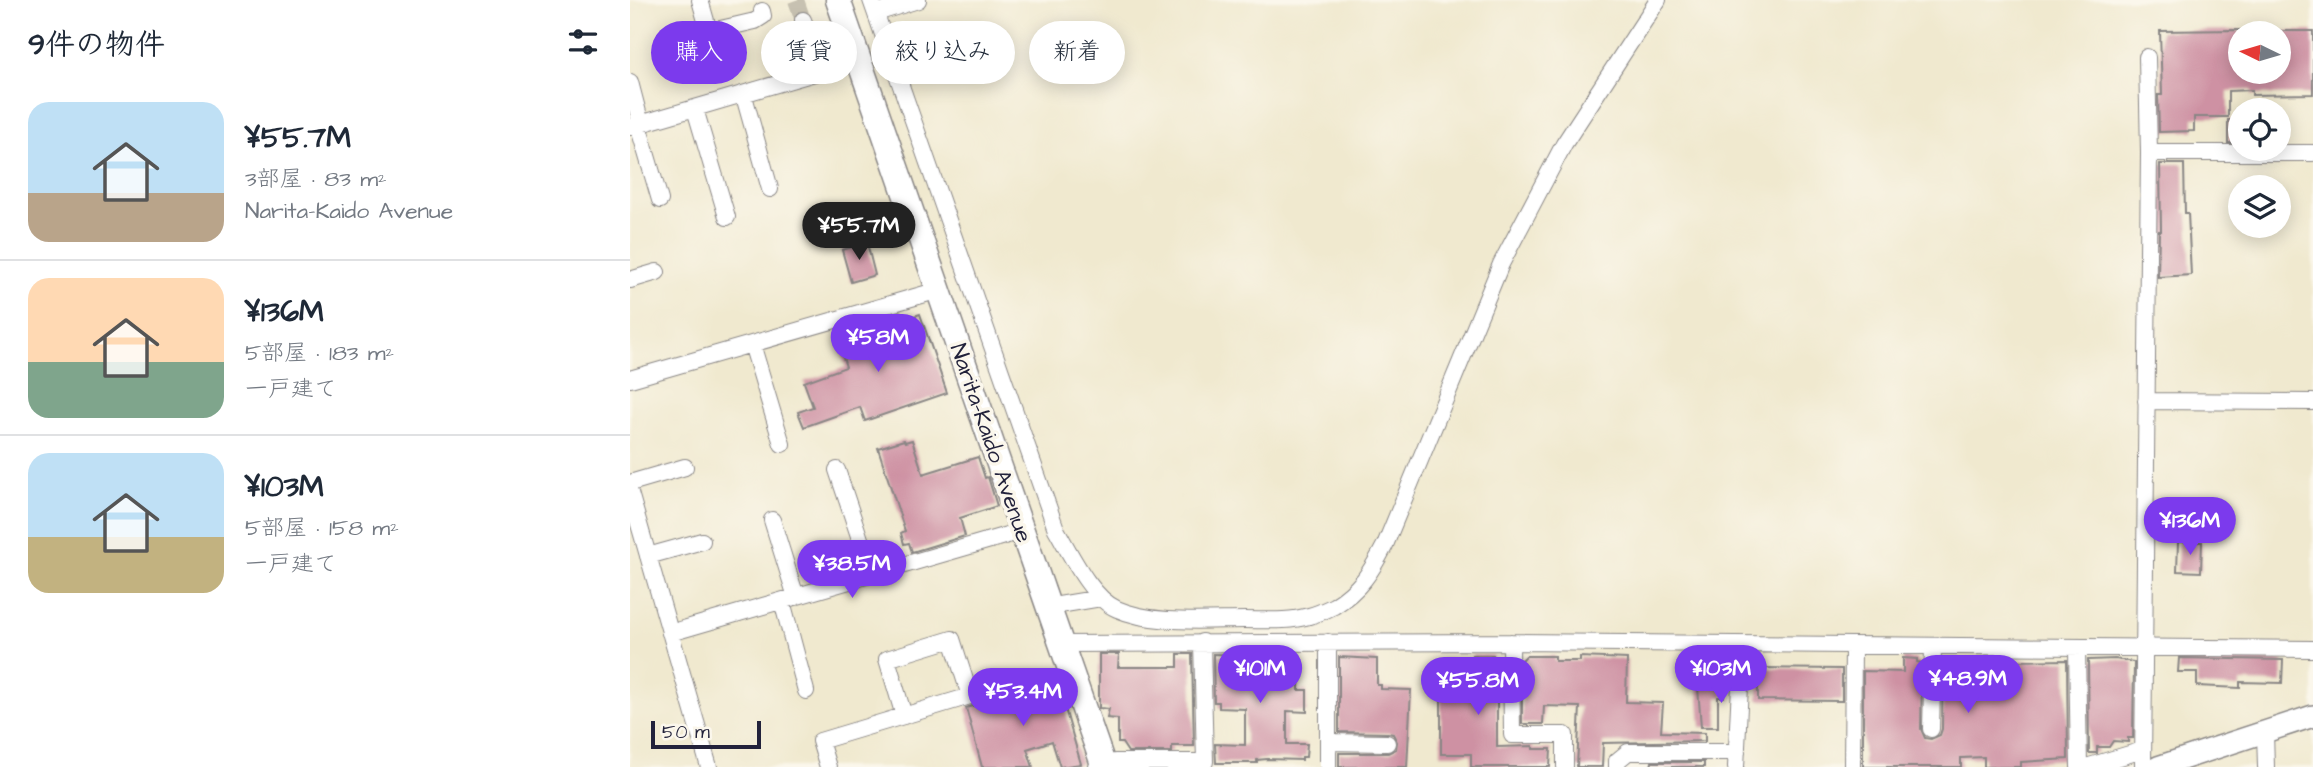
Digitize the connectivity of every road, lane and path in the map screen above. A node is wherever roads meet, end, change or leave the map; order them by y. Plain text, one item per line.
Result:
1 (700, 0) edge
2 (838, 0) edge
3 (919, 0) edge
4 (1652, 2) edge
5 (873, 7) edge
6 (762, 11) dead end
7 (845, 21) edge
8 (857, 54) edge
9 (2147, 57) dead end
10 (630, 82) edge
11 (774, 84) edge
12 (744, 96) junction
13 (695, 109) junction
14 (636, 125) edge
15 (2149, 153) junction
16 (2313, 153) edge
17 (770, 189) dead end
18 (660, 200) dead end
19 (727, 217) dead end
20 (657, 272) dead end
21 (630, 279) edge
22 (939, 290) junction
23 (752, 344) junction
24 (630, 379) edge
25 (2146, 401) junction
26 (2313, 402) edge
27 (782, 444) dead end
28 (685, 467) dead end
29 (837, 470) dead end
30 (630, 483) edge
31 (631, 498) edge
32 (772, 520) dead end
33 (1021, 531) junction
34 (702, 541) dead end
35 (648, 556) junction
36 (872, 575) junction
37 (1101, 598) junction
38 (789, 599) junction
39 (1047, 607) junction
40 (670, 633) junction
41 (1202, 642) junction
42 (1328, 642) junction
43 (1511, 642) junction
44 (1060, 643) junction
45 (1742, 645) junction
46 (1853, 646) junction
47 (1933, 647) junction
48 (2077, 648) junction
49 (2144, 649) junction
50 (2313, 649) edge
51 (805, 691) dead end
52 (904, 716) junction
53 (2313, 716) edge
54 (1931, 729) dead end
55 (2265, 732) junction
56 (1328, 742) junction
57 (1387, 743) dead end
58 (2143, 759) edge
59 (1737, 760) edge
60 (1205, 764) edge
61 (1101, 766) edge
62 (709, 767) edge
63 (828, 767) edge
64 (1328, 767) edge
65 (1565, 767) edge
66 (1617, 767) edge
67 (1852, 767) edge
68 (2079, 767) edge
69 (2086, 767) edge
70 (2158, 767) edge
71 (2266, 767) edge

1 - 6 street
2 - 7 highway, Narita-Kaido Avenue
3 - 5 street
4 - 37 street
5 - 37 street
8 - 22 highway, Narita-Kaido Avenue
9 - 15 street
10 - 14 street
11 - 12 street
12 - 13 street
12 - 17 street
13 - 14 street
13 - 19 street
14 - 18 street
15 - 16 street
15 - 25 street
20 - 21 street
22 - 23 street
22 - 33 highway, Narita-Kaido Avenue
23 - 24 street
23 - 27 street
25 - 26 street
25 - 49 street
28 - 30 street
29 - 36 street
31 - 35 street
32 - 38 street
33 - 36 street
33 - 39 highway, Narita-Kaido Avenue
34 - 35 street
35 - 40 street
36 - 38 street
37 - 39 street
38 - 40 street
38 - 51 street
39 - 44 highway, Narita-Kaido Avenue
40 - 62 street
41 - 42 street
41 - 44 street
41 - 60 street
42 - 43 street
42 - 56 street
43 - 45 street
43 - 65 street
44 - 61 highway, Narita-Kaido Avenue
45 - 46 street
45 - 59 street
46 - 47 street
46 - 67 street
47 - 48 street
47 - 54 street
48 - 49 street
48 - 68 street
49 - 50 street
49 - 58 street
52 - 52 street
52 - 63 street
53 - 55 main road
55 - 70 main road
55 - 71 street
56 - 57 street
56 - 64 street
58 - 69 street
59 - 66 street
60 - 61 street

